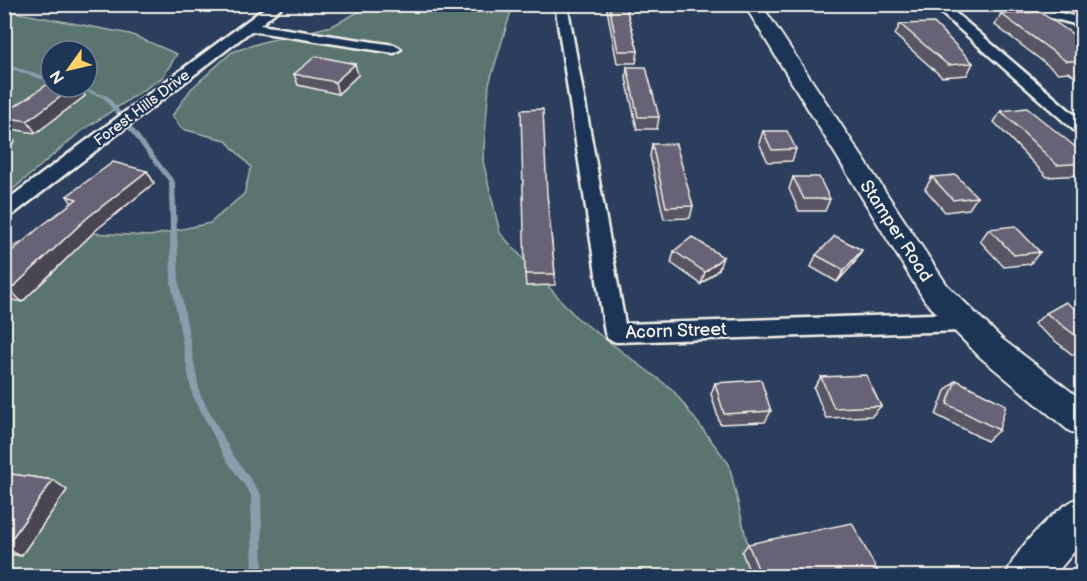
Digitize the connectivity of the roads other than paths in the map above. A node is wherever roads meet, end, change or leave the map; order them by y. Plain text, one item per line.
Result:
1 (279, 4) edge
2 (561, 4) edge
3 (752, 4) edge
4 (937, 4) edge
5 (1004, 4) edge
6 (1083, 22) edge
7 (250, 27) junction
8 (394, 49) dead end
9 (1083, 129) edge
10 (4, 212) edge
11 (962, 322) junction
12 (1083, 420) edge
13 (1083, 516) edge
14 (1027, 576) edge

1 - 7 street, Forest Hills Drive
2 - 11 street, Acorn Street
3 - 11 street, Stamper Road
4 - 9 street
5 - 6 street
7 - 8 street
7 - 10 street, Forest Hills Drive
11 - 12 street, Stamper Road
13 - 14 street

